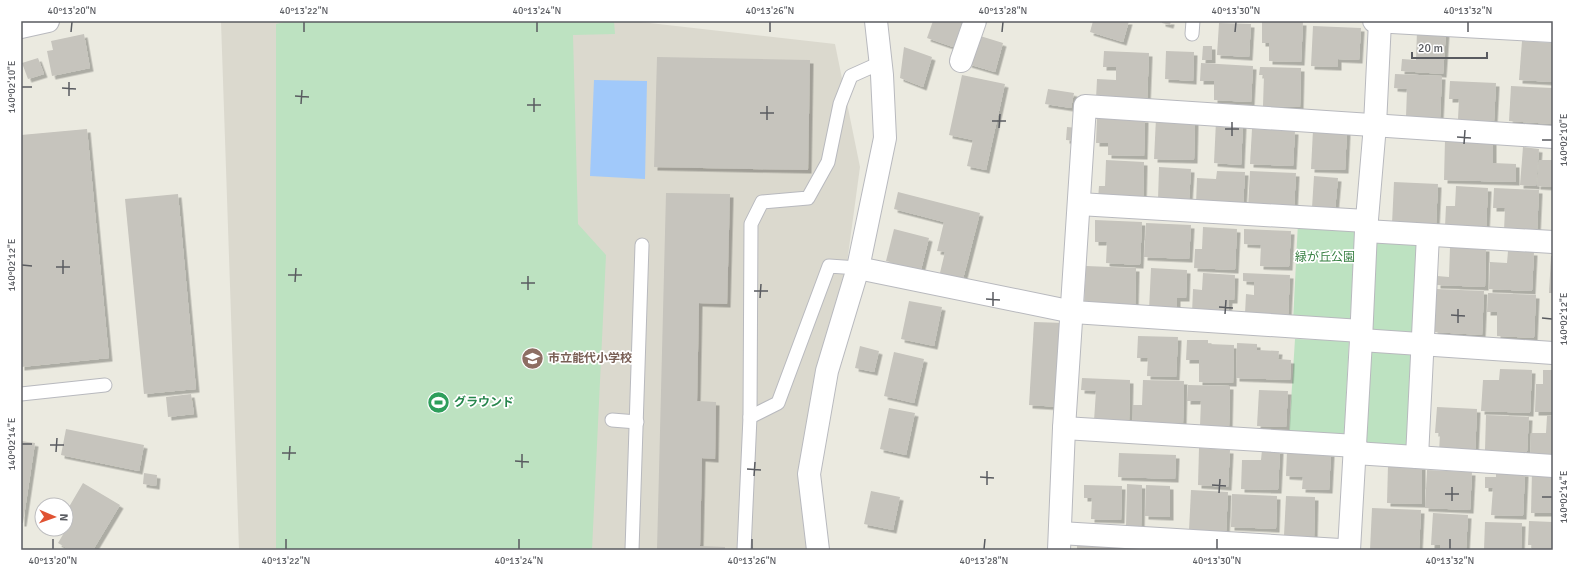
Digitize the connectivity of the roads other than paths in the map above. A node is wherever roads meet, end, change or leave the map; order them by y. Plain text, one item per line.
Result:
1 (48, 21) edge
2 (876, 21) edge
3 (975, 21) edge
4 (1374, 21) edge
5 (1380, 21) edge
6 (21, 27) edge
7 (1553, 31) edge
8 (960, 61) dead end
9 (880, 63) junction
10 (1375, 125) junction
11 (1553, 137) edge
12 (1079, 204) junction
13 (1366, 226) junction
14 (1428, 235) junction
15 (1553, 242) edge
16 (642, 245) dead end
17 (858, 268) junction
18 (1073, 312) junction
19 (1361, 336) junction
20 (1423, 344) junction
21 (1553, 353) edge
22 (105, 385) dead end
23 (21, 394) edge
24 (750, 417) junction
25 (612, 420) dead end
26 (637, 422) junction
27 (1064, 428) junction
28 (1356, 449) junction
29 (1417, 458) junction
30 (1553, 466) edge
31 (1060, 542) edge
32 (632, 550) edge
33 (744, 550) edge
34 (818, 550) edge
35 (1340, 550) edge
36 (1349, 550) edge

1 - 6 street
2 - 9 street
3 - 8 street
4 - 5 street
5 - 7 street
5 - 10 street
9 - 17 street
9 - 24 lane
10 - 11 street
10 - 12 street
10 - 13 street
12 - 13 street
12 - 18 street
13 - 14 street
13 - 19 street
14 - 15 street
14 - 20 street
16 - 26 lane
17 - 18 street
17 - 24 lane
17 - 34 street
18 - 19 street
18 - 27 street
19 - 20 street
19 - 28 street
20 - 21 street
20 - 29 street
22 - 23 lane
24 - 33 lane
25 - 26 lane
26 - 32 lane
27 - 28 street
27 - 31 street
28 - 29 street
28 - 36 street
29 - 30 street
31 - 35 street

